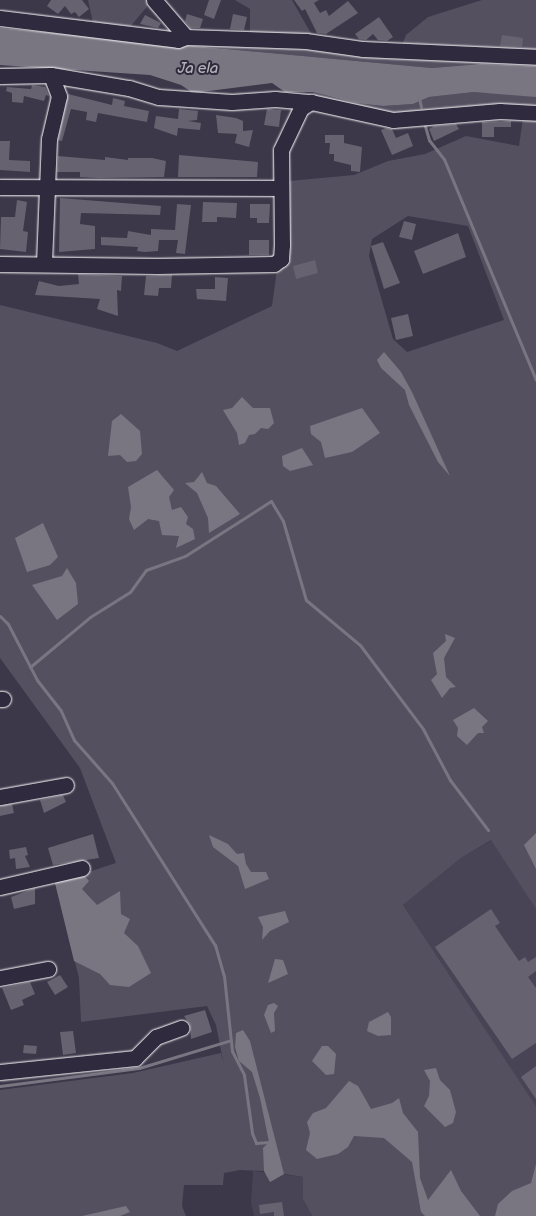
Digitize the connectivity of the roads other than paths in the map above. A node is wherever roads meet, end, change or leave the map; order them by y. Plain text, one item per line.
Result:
1 (154, 0) edge
2 (0, 18) edge
3 (186, 38) junction
4 (536, 57) edge
5 (51, 75) junction
6 (0, 76) edge
7 (311, 102) junction
8 (536, 113) edge
9 (46, 186) junction
10 (0, 187) edge
11 (282, 188) junction
12 (44, 263) junction
13 (0, 264) edge
14 (66, 785) dead end
15 (0, 797) edge
16 (82, 868) dead end
17 (0, 887) edge
18 (48, 969) dead end
19 (0, 978) edge
20 (181, 1028) dead end
21 (0, 1072) edge

1 - 3 street
2 - 3 street
3 - 4 street
5 - 6 street
5 - 7 street
5 - 9 street
7 - 8 street
7 - 11 street
9 - 10 street
9 - 11 street
9 - 12 street
11 - 12 street
12 - 13 street
14 - 15 street
16 - 17 street
18 - 19 street
20 - 21 street

